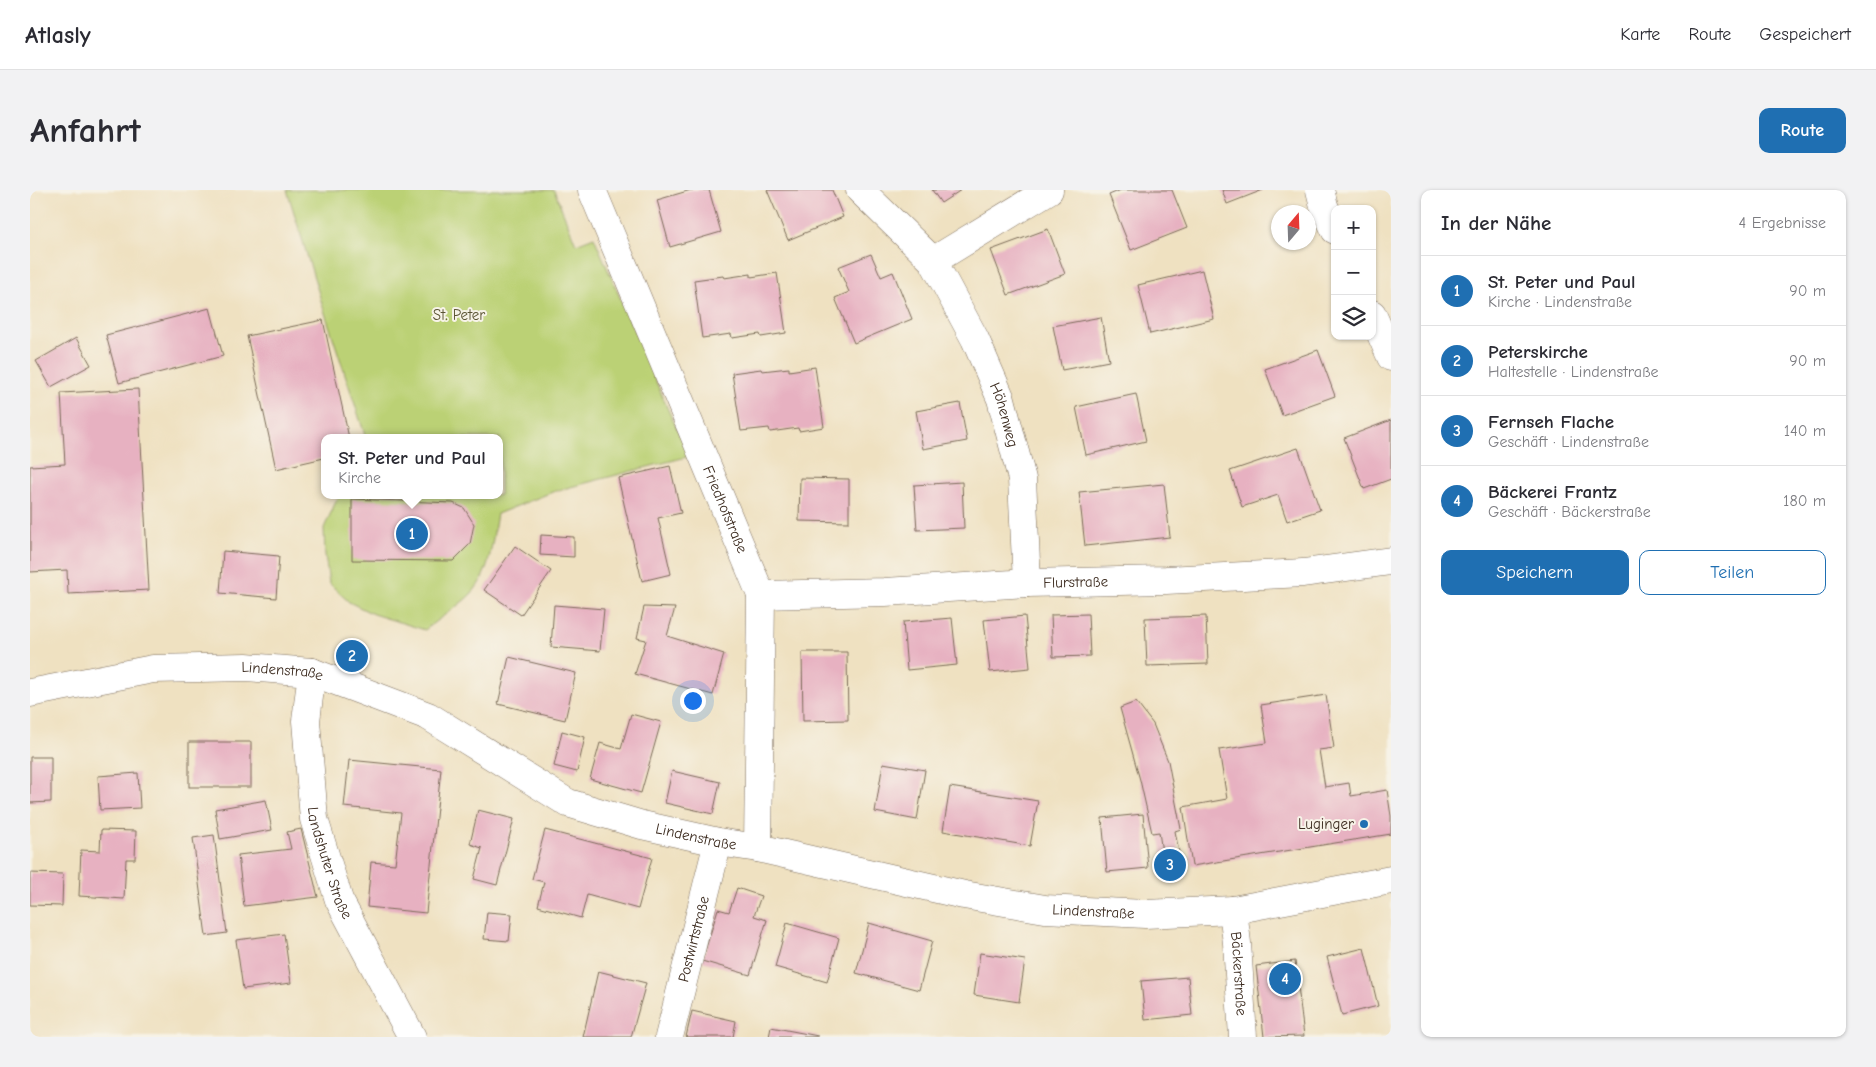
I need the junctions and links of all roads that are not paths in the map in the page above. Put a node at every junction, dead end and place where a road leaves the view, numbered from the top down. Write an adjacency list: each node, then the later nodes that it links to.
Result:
1 (592, 190): 11 (street, Friedhofstraße)
2 (860, 190): 6 (street, Höhenweg)
3 (1049, 190): 6 (street)
4 (1320, 190): 5 (street)
5 (1331, 221)
6 (933, 261): 10 (street, Höhenweg)
7 (1376, 323): 8 (street)
8 (1391, 357)
9 (1391, 561): 10 (street, Flurstraße)
10 (1027, 583): 11 (street, Flurstraße)
11 (760, 596): 15 (street, Friedhofstraße)
12 (312, 672): 13 (street, Lindenstraße); 14 (street, Lindenstraße); 18 (street, Landshuter Straße)
13 (30, 693)
14 (718, 842): 15 (street, Lindenstraße); 19 (street, Postwirtstraße)
15 (758, 848): 17 (street, Lindenstraße)
16 (1391, 880): 17 (street, Lindenstraße)
17 (1233, 910): 20 (street, Bäckerstraße)
18 (412, 1037)
19 (669, 1037)
20 (1243, 1037)

